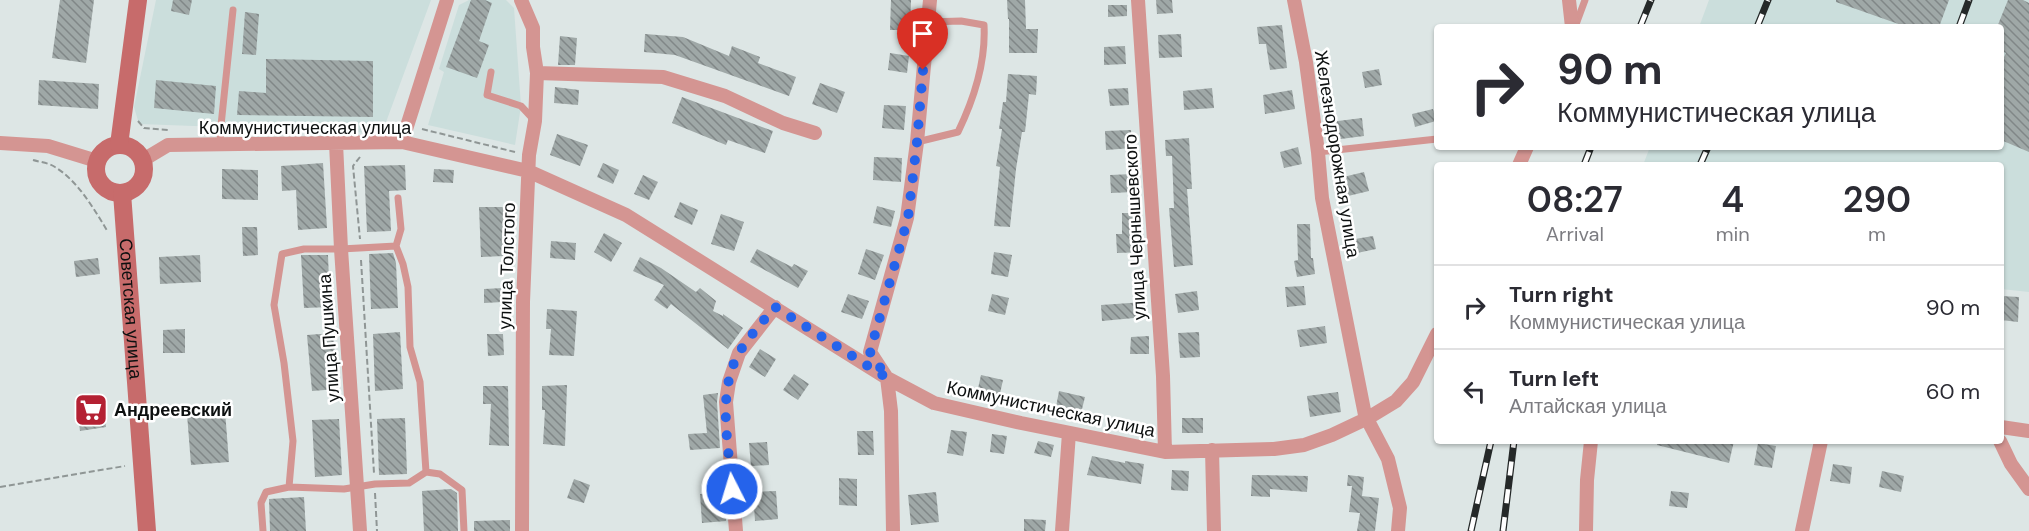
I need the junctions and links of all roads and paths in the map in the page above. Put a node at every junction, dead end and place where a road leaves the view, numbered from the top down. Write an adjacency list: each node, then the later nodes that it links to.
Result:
1 (138, 0): 25 (main road)
2 (447, 0): 20 (street)
3 (930, 0): 10 (street)
4 (1138, 0): 49 (street, улица Чернышевского)
5 (1294, 0): 27 (street, Железнодорожная улица)
6 (1569, 0): 11 (street)
7 (1585, 0): 12 (lane)
8 (520, 2): 14 (street, улица Толстого)
9 (232, 10): 26 (lane)
10 (928, 22): 21 (street); 21 (lane)
11 (1573, 24)
12 (1575, 24)
13 (491, 72): 16 (lane)
14 (537, 73): 16 (street, улица Толстого); 18 (street)
15 (136, 114): 17 (path)
16 (535, 121): 31 (street, улица Толстого)
17 (177, 131)
18 (815, 133)
19 (1434, 139): 27 (lane)
20 (402, 142): 24 (street, Коммунистическая улица); 31 (street, Коммунистическая улица)
21 (917, 142): 40 (street)
22 (0, 143): 30 (street)
23 (336, 143): 24 (street, Коммунистическая улица); 26 (street, Коммунистическая улица); 37 (street, улица Пушкина)
24 (371, 143): 36 (path)
25 (119, 145): 29 (main road); 30 (main road)
26 (222, 145): 29 (street, Коммунистическая улица)
27 (1318, 152): 41 (street, Железнодорожная улица)
28 (27, 158): 34 (path)
29 (143, 160): 32 (main road)
30 (97, 161): 32 (main road)
31 (528, 171): 38 (street, Коммунистическая улица); 62 (street, улица Толстого)
32 (122, 193): 50 (main road, Советская улица)
33 (398, 198): 35 (lane)
34 (108, 232)
35 (396, 246): 36 (lane); 51 (lane)
36 (361, 248): 37 (lane); 52 (path)
37 (341, 249): 54 (street, улица Пушкина); 55 (lane)
38 (775, 307): 40 (street, Коммунистическая улица); 63 (street)
39 (1434, 340): 41 (street)
40 (887, 378): 44 (street, Коммунистическая улица); 64 (street)
41 (1368, 418): 48 (street, Коммунистическая улица); 67 (street, Железнодорожная улица)
42 (2004, 427): 43 (street)
43 (2029, 431)
44 (1069, 433): 49 (street, Коммунистическая улица); 65 (street)
45 (1591, 444): 68 (street)
46 (1820, 444): 69 (street)
47 (2001, 444): 56 (street)
48 (1212, 450): 49 (street, Коммунистическая улица); 66 (street)
49 (1165, 452)
50 (141, 459): 53 (path); 57 (main road, Советская улица)
51 (426, 472): 52 (lane); 61 (lane)
52 (375, 484): 54 (lane); 60 (path)
53 (0, 486)
54 (357, 487): 55 (lane); 59 (street, улица Пушкина)
55 (289, 488): 58 (lane)
56 (2029, 489)
57 (147, 531)
58 (263, 531)
59 (360, 531)
60 (377, 531)
61 (464, 531)
62 (522, 531)
63 (736, 531)
64 (893, 531)
65 (1062, 531)
66 (1214, 531)
67 (1398, 531)
68 (1586, 531)
69 (1802, 531)

